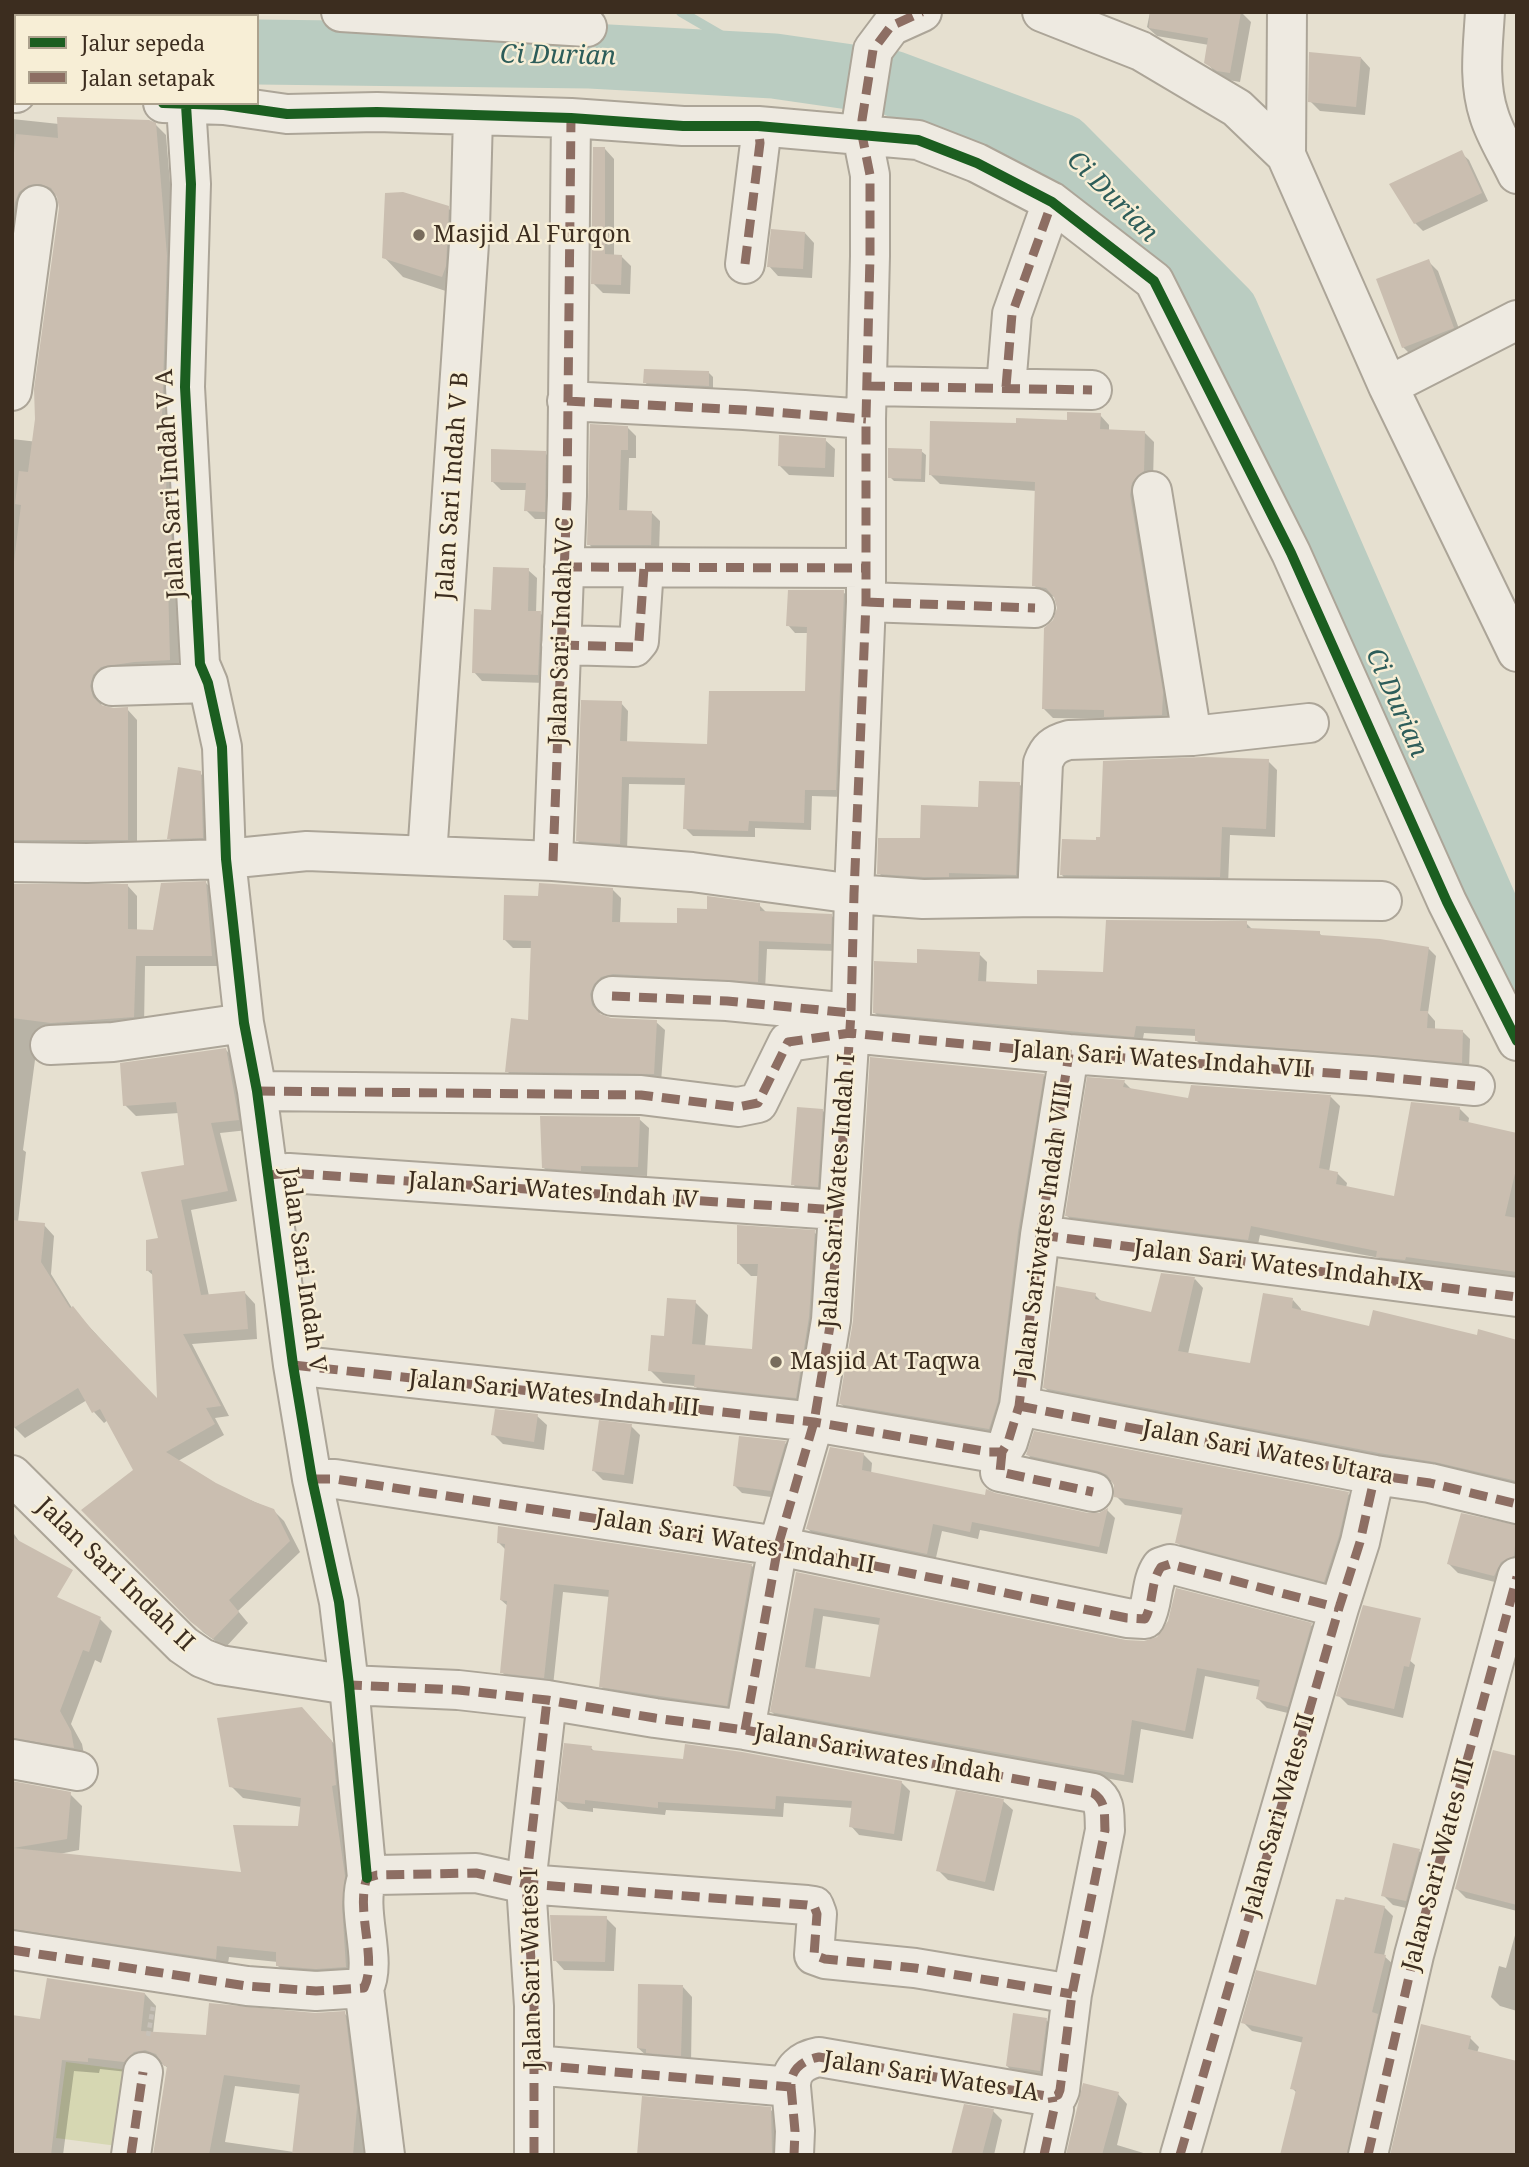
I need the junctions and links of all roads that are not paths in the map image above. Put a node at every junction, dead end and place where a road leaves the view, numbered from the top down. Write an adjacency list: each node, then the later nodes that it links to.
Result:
1 (341, 12): 5 (street)
2 (1042, 12): 13 (street)
3 (1287, 12): 13 (street)
4 (1485, 12): 14 (street)
5 (587, 27)
6 (895, 29): 12 (street)
7 (174, 105): 32 (street, Jalan Sari Indah V A)
8 (230, 105): 9 (street)
9 (473, 116): 10 (street); 36 (street, Jalan Sari Indah V B)
10 (571, 118): 11 (street); 23 (street, Jalan Sari Indah V C)
11 (758, 126): 12 (street); 17 (street)
12 (862, 128): 15 (street); 24 (street, Jalan Sari Wates Indah I)
13 (1286, 155): 19 (street)
14 (1517, 174)
15 (1052, 202): 20 (street); 46 (street)
16 (37, 205): 22 (street)
17 (745, 264)
18 (1517, 320): 19 (street)
19 (1388, 386): 30 (street)
20 (1006, 387): 21 (street); 24 (street)
21 (1092, 390)
22 (12, 391)
23 (568, 401): 24 (street); 26 (street, Jalan Sari Indah V C)
24 (866, 402): 28 (street, Jalan Sari Wates Indah I)
25 (1152, 491): 35 (street)
26 (565, 567): 27 (street); 31 (street, Jalan Sari Indah V C)
27 (644, 568): 28 (street); 31 (street)
28 (866, 585): 29 (street); 40 (street, Jalan Sari Wates Indah I)
29 (1035, 608)
30 (1512, 631)
31 (561, 645): 38 (street, Jalan Sari Indah V C)
32 (208, 683): 33 (street); 37 (street, Jalan Sari Indah V A)
33 (112, 686)
34 (1309, 723): 35 (street)
35 (1192, 736): 41 (street)
36 (428, 856): 37 (street); 38 (street)
37 (226, 859): 39 (street); 44 (street, Jalan Sari Indah V)
38 (553, 861): 40 (street)
39 (12, 863)
40 (853, 894): 41 (street); 45 (street, Jalan Sari Wates Indah I)
41 (1037, 897): 42 (street)
42 (1382, 901)
43 (612, 996): 45 (street)
44 (244, 1023): 47 (street); 50 (street, Jalan Sari Indah V)
45 (851, 1023): 48 (street, Jalan Sari Wates Indah VII); 50 (street); 52 (street, Jalan Sari Wates Indah I)
46 (1517, 1041)
47 (50, 1045)
48 (1069, 1054): 49 (street, Jalan Sari Wates Indah VII); 53 (street, Jalan Sariwates Indah VIII)
49 (1475, 1086)
50 (257, 1091): 51 (street, Jalan Sari Indah V)
51 (269, 1175): 52 (street, Jalan Sari Wates Indah IV); 55 (street, Jalan Sari Indah V)
52 (837, 1210): 57 (street, Jalan Sari Wates Indah I)
53 (1040, 1235): 54 (street, Jalan Sari Wates Indah IX); 56 (street, Jalan Sariwates Indah VIII)
54 (1517, 1297)
55 (293, 1365): 57 (street, Jalan Sari Wates Indah III); 61 (street, Jalan Sari Indah V)
56 (1019, 1406): 58 (street, Jalan Sariwates Indah VIII); 60 (street, Jalan Sari Wates Utara)
57 (814, 1422): 58 (street, Jalan Sari Wates Indah III); 64 (street, Jalan Sari Wates Indah I)
58 (1002, 1452): 62 (street)
59 (12, 1475): 67 (street, Jalan Sari Indah II)
60 (1375, 1475): 63 (street, Jalan Sari Wates Utara); 66 (street, Jalan Sari Wates II)
61 (312, 1479): 64 (street, Jalan Sari Wates Indah II); 67 (street, Jalan Sari Indah V)
62 (1093, 1492)
63 (1517, 1504)
64 (778, 1546): 66 (street, Jalan Sari Wates Indah II); 69 (street, Jalan Sari Wates Indah I)
65 (1517, 1577): 87 (street, Jalan Sari Wates III)
66 (1339, 1608): 86 (street, Jalan Sari Wates II)
67 (349, 1685): 68 (street, Jalan Sariwates Indah); 72 (street, Jalan Sari Indah V)
68 (547, 1700): 69 (street, Jalan Sariwates Indah); 73 (street, Jalan Sari Wates I)
69 (745, 1730): 76 (street, Jalan Sariwates Indah)
70 (12, 1759): 71 (street)
71 (78, 1771)
72 (367, 1878): 73 (street); 75 (street, Jalan Sari Indah V)
73 (526, 1884): 76 (street); 77 (street, Jalan Sari Wates I)
74 (12, 1950): 75 (street)
75 (364, 1988): 82 (street, Jalan Sari Indah V)
76 (1072, 1994): 80 (street, Jalan Sariwates Indah)
77 (534, 2065): 79 (street, Jalan Sari Wates IA); 83 (street, Jalan Sari Wates I)
78 (143, 2072): 81 (street)
79 (791, 2087): 80 (street, Jalan Sari Wates IA); 84 (street)
80 (1052, 2096): 85 (street, Jalan Sariwates Indah)
81 (131, 2155)
82 (386, 2155)
83 (534, 2155)
84 (794, 2155)
85 (1044, 2155)
86 (1180, 2155)
87 (1368, 2155)

